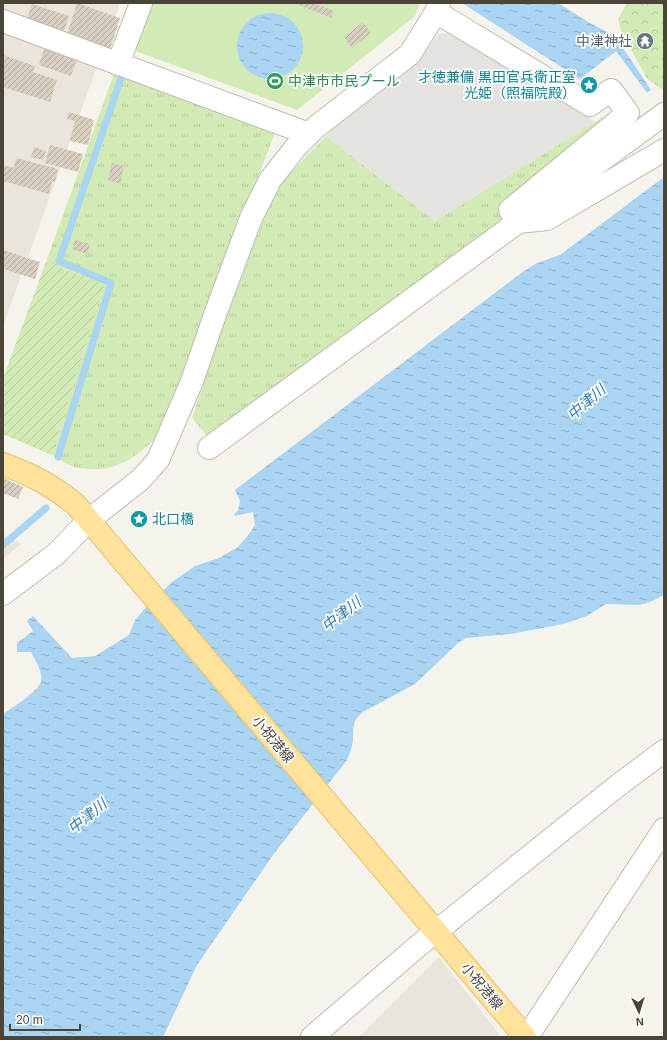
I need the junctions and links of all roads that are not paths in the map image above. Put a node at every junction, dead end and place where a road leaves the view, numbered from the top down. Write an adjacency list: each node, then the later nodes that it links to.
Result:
1 (141, 3): 4 (street)
2 (438, 7): 6 (street); 8 (street)
3 (3, 21): 4 (street)
4 (118, 64): 6 (street)
5 (664, 114): 8 (street)
6 (309, 134): 11 (street)
7 (664, 150): 8 (street)
8 (518, 222): 9 (street)
9 (209, 448)
10 (3, 464): 11 (main road, 小祝港線)
11 (93, 525): 12 (street); 15 (main road, 小祝港線)
12 (3, 594)
13 (664, 751): 15 (street)
14 (664, 829): 17 (street)
15 (432, 926): 16 (street); 17 (main road, 小祝港線)
16 (312, 1037)
17 (526, 1037)

